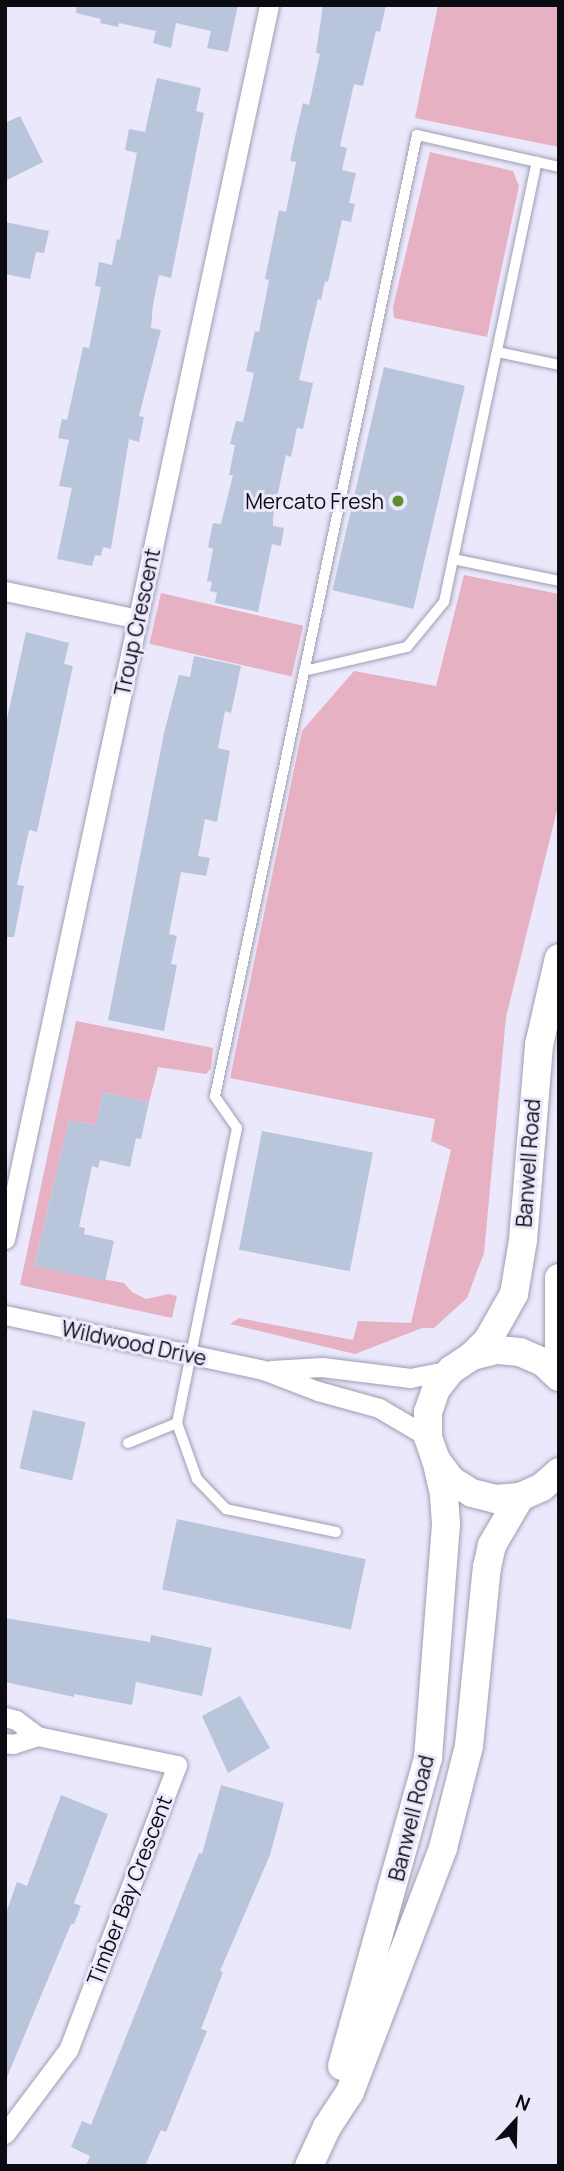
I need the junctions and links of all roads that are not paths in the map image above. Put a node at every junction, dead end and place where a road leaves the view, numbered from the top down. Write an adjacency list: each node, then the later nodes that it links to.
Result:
1 (269, 5): 9 (street, Troup Crescent)
2 (537, 162): 3 (lane); 4 (lane); 10 (lane)
3 (559, 167)
4 (497, 352): 5 (lane); 6 (lane)
5 (559, 365)
6 (453, 559): 7 (lane); 10 (lane)
7 (559, 581)
8 (5, 591): 9 (street)
9 (138, 619): 12 (street, Troup Crescent)
10 (304, 671): 16 (lane)
11 (559, 958): 17 (main road, Banwell Road)
12 (5, 1239)
13 (559, 1278): 15 (main road)
14 (5, 1315): 16 (street, Wildwood Drive)
15 (559, 1346)
16 (191, 1355): 18 (street, Wildwood Drive); 20 (lane)
17 (461, 1363): 18 (street, Wildwood Drive); 19 (main road); 22 (main road, Banwell Road)
18 (263, 1370): 22 (street, Wildwood Drive)
19 (559, 1377)
20 (177, 1423): 21 (lane); 24 (lane)
21 (128, 1443)
22 (432, 1449): 23 (main road); 28 (main road, Banwell Road)
23 (545, 1487): 28 (main road, Banwell Road)
24 (336, 1532)
25 (5, 1717): 26 (street, Timber Bay Crescent)
26 (37, 1736): 27 (street, Timber Bay Crescent); 29 (street, Timber Bay Crescent)
27 (5, 1743)
28 (327, 2127): 30 (main road, Banwell Road)
29 (5, 2134)
30 (309, 2166)

